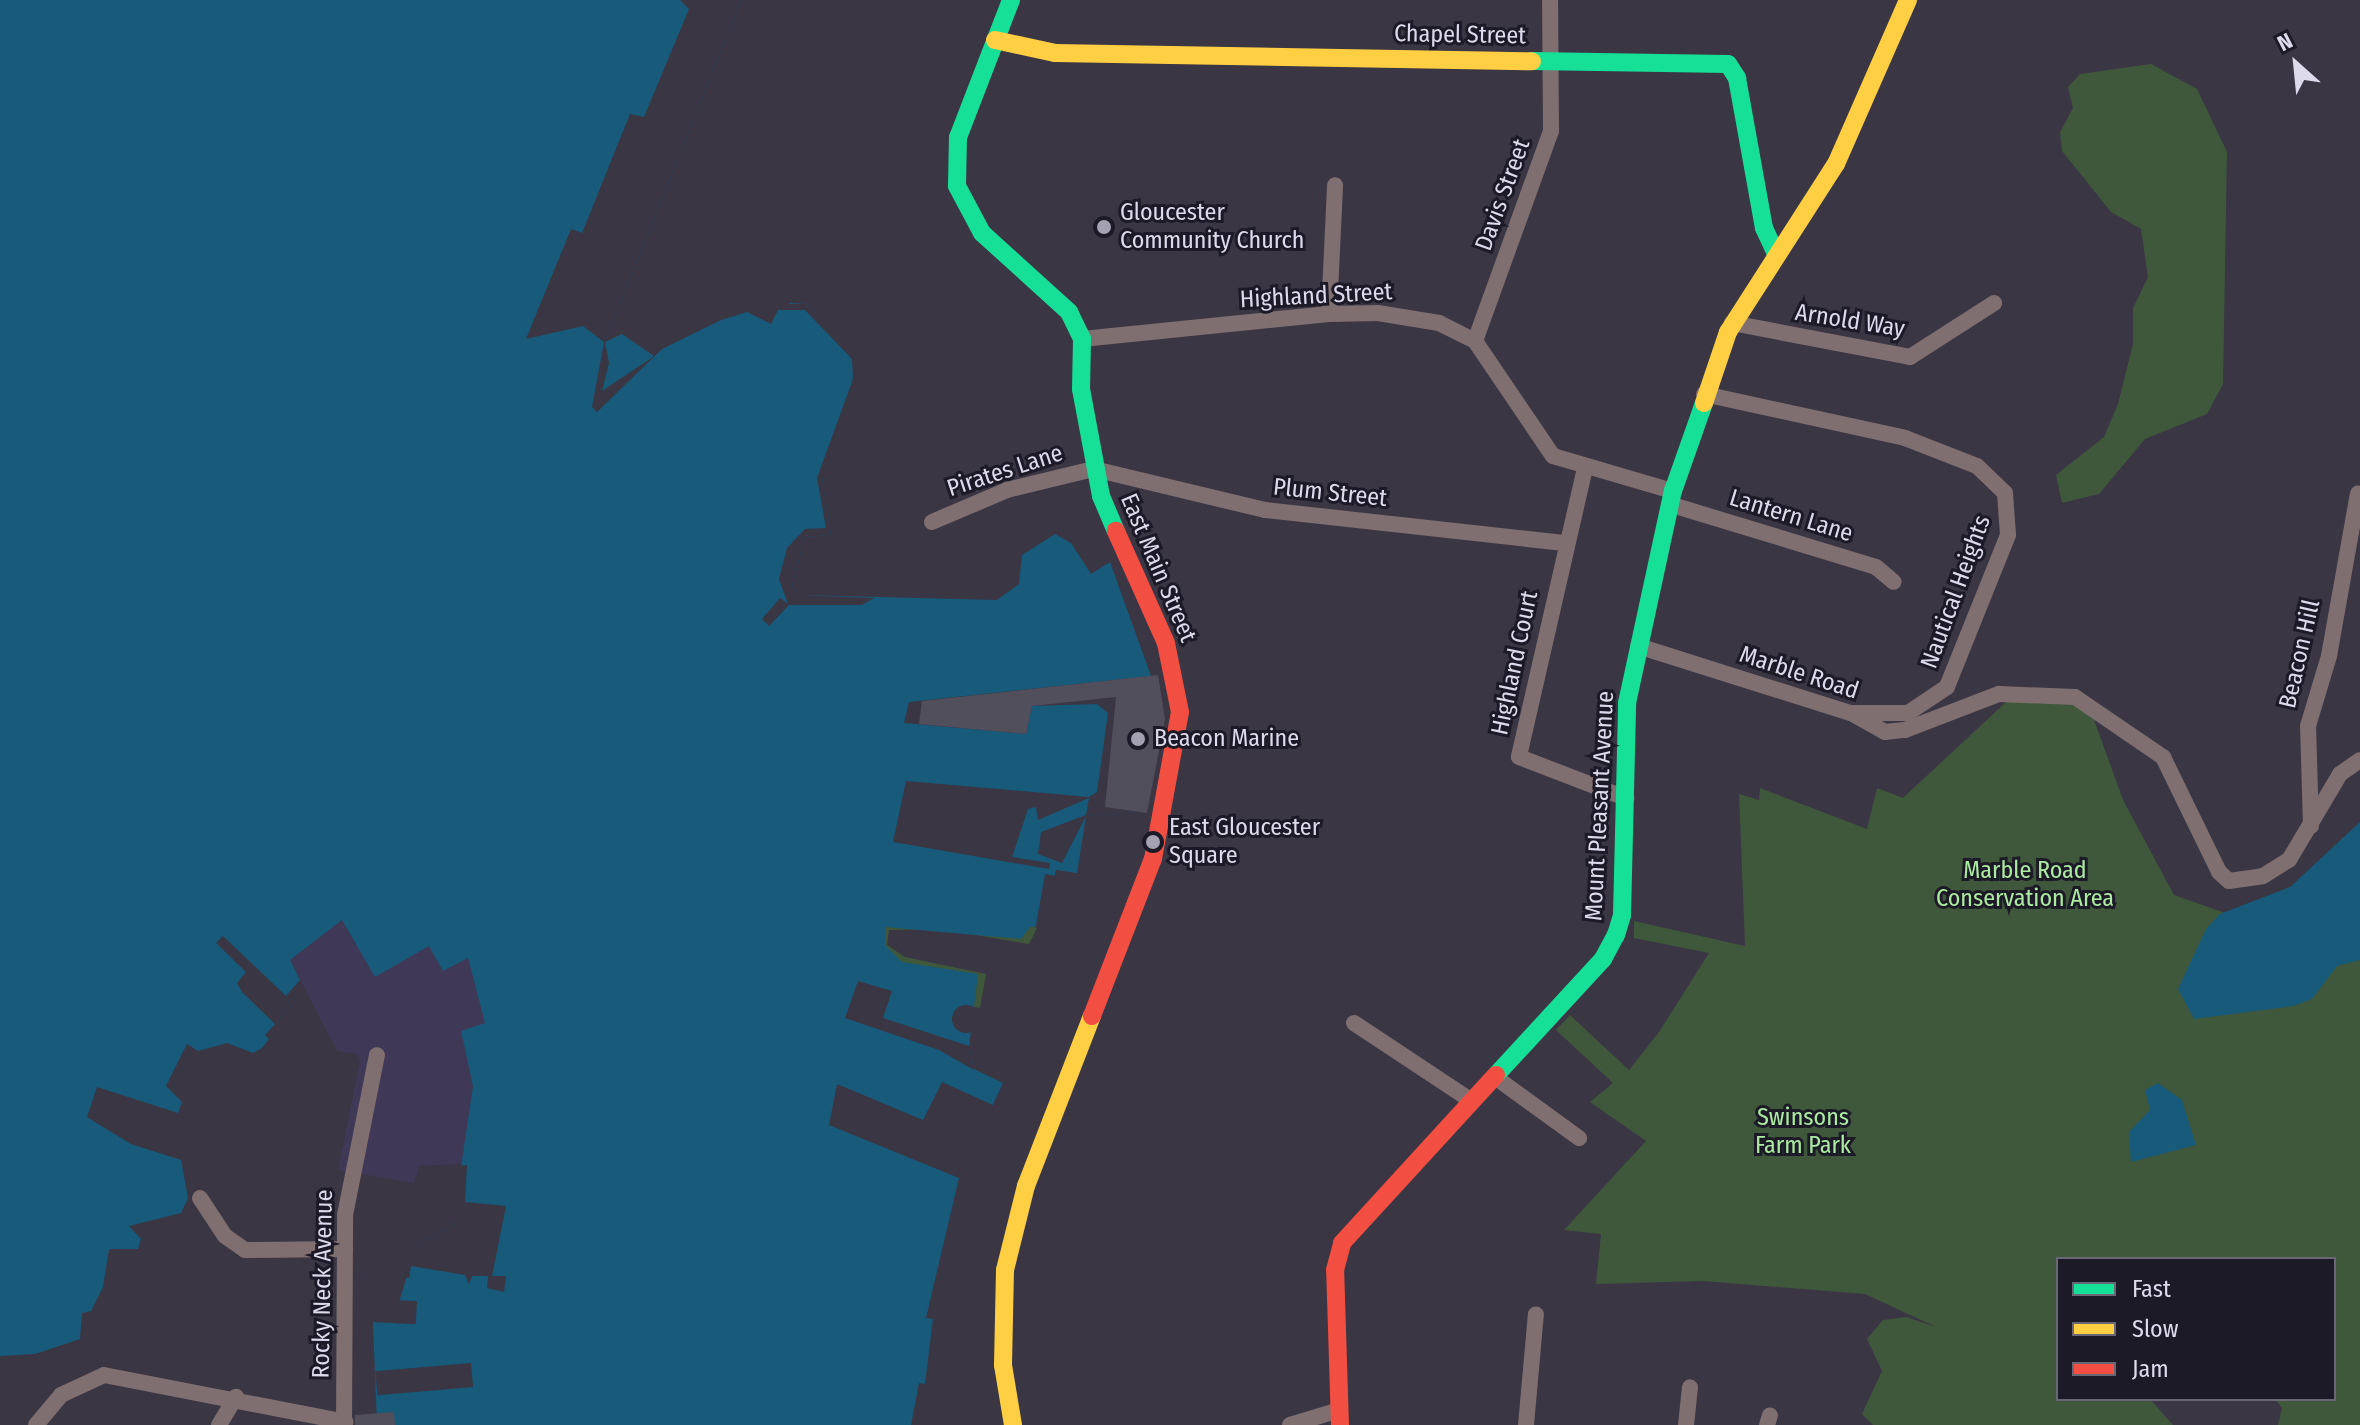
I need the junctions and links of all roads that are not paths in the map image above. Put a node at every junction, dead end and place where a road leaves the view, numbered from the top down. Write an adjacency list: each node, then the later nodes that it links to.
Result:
1 (1011, 0): 4 (street)
2 (1550, 0): 5 (street, Davis Street)
3 (1908, 0): 7 (street, Mount Pleasant Avenue)
4 (995, 40): 5 (street, Chapel Street); 11 (street)
5 (1547, 60): 7 (street, Chapel Street); 12 (street, Davis Street)
6 (1335, 185): 9 (street)
7 (1776, 254): 10 (street, Mount Pleasant Avenue)
8 (1994, 303): 10 (street, Arnold Way)
9 (1329, 314): 11 (street, Highland Street); 12 (street, Highland Street)
10 (1732, 323): 13 (street, Mount Pleasant Avenue)
11 (1082, 339): 15 (street, East Main Street)
12 (1475, 341): 14 (street)
13 (1704, 394): 17 (street, Mount Pleasant Avenue); 22 (street, Nautical Heights)
14 (1585, 468): 17 (street); 19 (street, Highland Court)
15 (1094, 469): 18 (street, Pirates Lane); 19 (street, Plum Street); 40 (street, East Main Street)
16 (2358, 494): 25 (street, Beacon Hill)
17 (1671, 498): 20 (street, Lantern Lane); 21 (street, Mount Pleasant Avenue)
18 (932, 522)
19 (1564, 543): 24 (street, Highland Court)
20 (1894, 582)
21 (1638, 646): 22 (street, Marble Road); 24 (street, Mount Pleasant Avenue)
22 (1851, 713): 25 (street, Marble Road)
23 (2360, 760): 25 (street, Marble Road)
24 (1626, 798): 28 (street, Mount Pleasant Avenue)
25 (2311, 826)
26 (1354, 1023): 29 (street)
27 (377, 1055): 32 (street, Rocky Neck Avenue)
28 (1495, 1077): 29 (street, Mount Pleasant Avenue); 30 (street)
29 (1472, 1101): 36 (street, Mount Pleasant Avenue)
30 (1579, 1138)
31 (200, 1198): 32 (street)
32 (345, 1249): 37 (street, Rocky Neck Avenue)
33 (1536, 1314): 42 (street)
34 (1690, 1387): 43 (street)
35 (236, 1397): 37 (street, Rocky Neck Avenue); 38 (street, Rocky Neck Avenue); 39 (street)
36 (1340, 1418): 41 (street)
37 (344, 1423)
38 (36, 1425)
39 (219, 1425)
40 (1013, 1425)
41 (1290, 1425)
42 (1526, 1425)
43 (1686, 1425)

